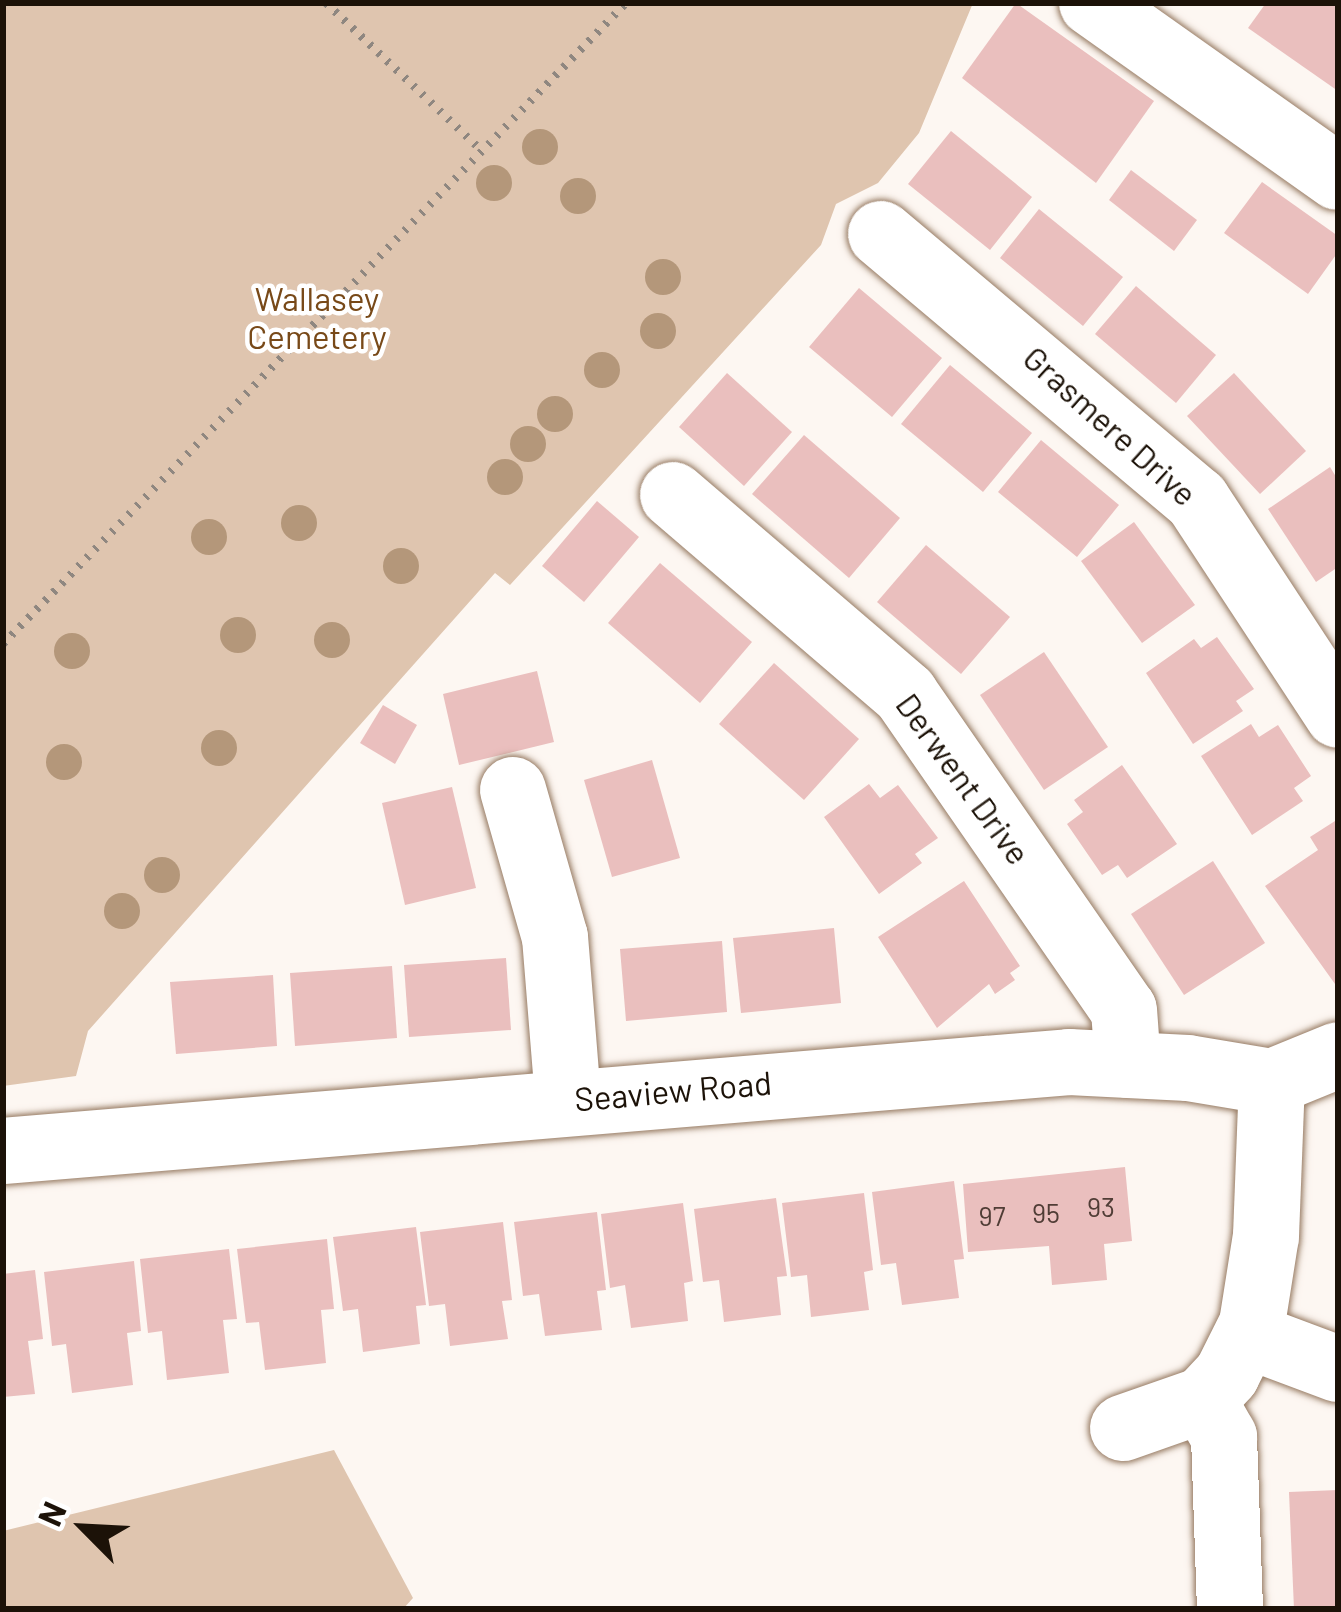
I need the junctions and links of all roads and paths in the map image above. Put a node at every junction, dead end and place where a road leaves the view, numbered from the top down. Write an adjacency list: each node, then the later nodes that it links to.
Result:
1 (326, 3): 4 (path)
2 (626, 3): 4 (path)
3 (1092, 3): 5 (street)
4 (483, 152): 8 (path)
5 (1338, 176)
6 (881, 234): 9 (street, Grasmere Drive)
7 (674, 494): 12 (street, Derwent Drive)
8 (3, 644)
9 (1338, 715)
10 (513, 790): 14 (street)
11 (1338, 1054): 13 (street, Seaview Road)
12 (1127, 1065): 13 (street, Seaview Road); 14 (street, Seaview Road)
13 (1272, 1082): 16 (street)
14 (568, 1100): 15 (street, Seaview Road)
15 (3, 1151)
16 (1246, 1335): 17 (street); 18 (street)
17 (1338, 1369)
18 (1202, 1400): 19 (street); 20 (street)
19 (1123, 1429)
20 (1230, 1609)

